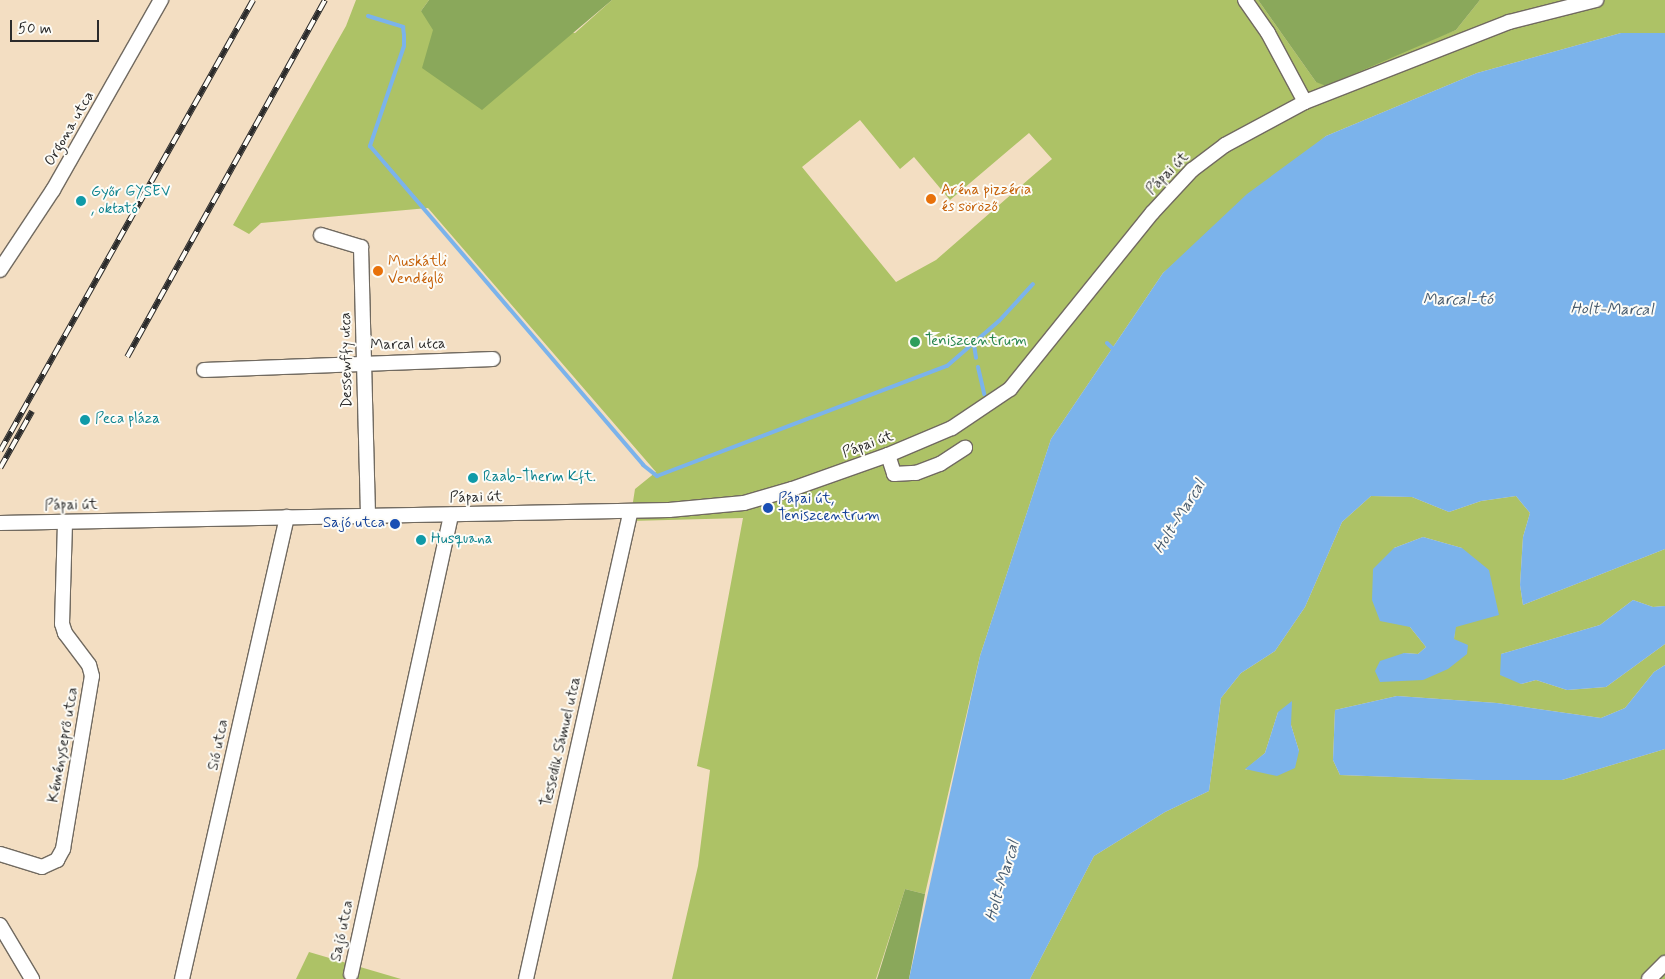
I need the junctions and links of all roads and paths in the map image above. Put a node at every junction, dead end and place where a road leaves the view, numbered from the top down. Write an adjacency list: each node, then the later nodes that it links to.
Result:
1 (160, 0): 6 (street, Orgona utca)
2 (1245, 0): 4 (street)
3 (1596, 0): 4 (street, Pápai út)
4 (1305, 102): 11 (street, Pápai út)
5 (322, 235): 8 (street, Dessewffy utca)
6 (0, 270)
7 (492, 359): 8 (street, Marcal utca)
8 (363, 362): 9 (street, Marcal utca); 13 (street, Dessewffy utca)
9 (204, 370)
10 (965, 448): 11 (street)
11 (888, 455): 12 (street, Pápai út)
12 (630, 512): 14 (street, Pápai út); 24 (street, Tessedik Sámuel utca)
13 (368, 515): 14 (street, Pápai út); 15 (street, Pápai út)
14 (451, 515): 21 (street, Sajó utca)
15 (287, 517): 16 (street, Pápai út); 23 (street, Sió utca)
16 (66, 522): 17 (street, Pápai út); 18 (street, Kéményseprő utca)
17 (0, 523)
18 (0, 854)
19 (0, 925): 22 (street)
20 (1665, 963): 25 (street)
21 (350, 974)
22 (32, 979)
23 (182, 979)
24 (526, 979)
25 (1649, 979)

